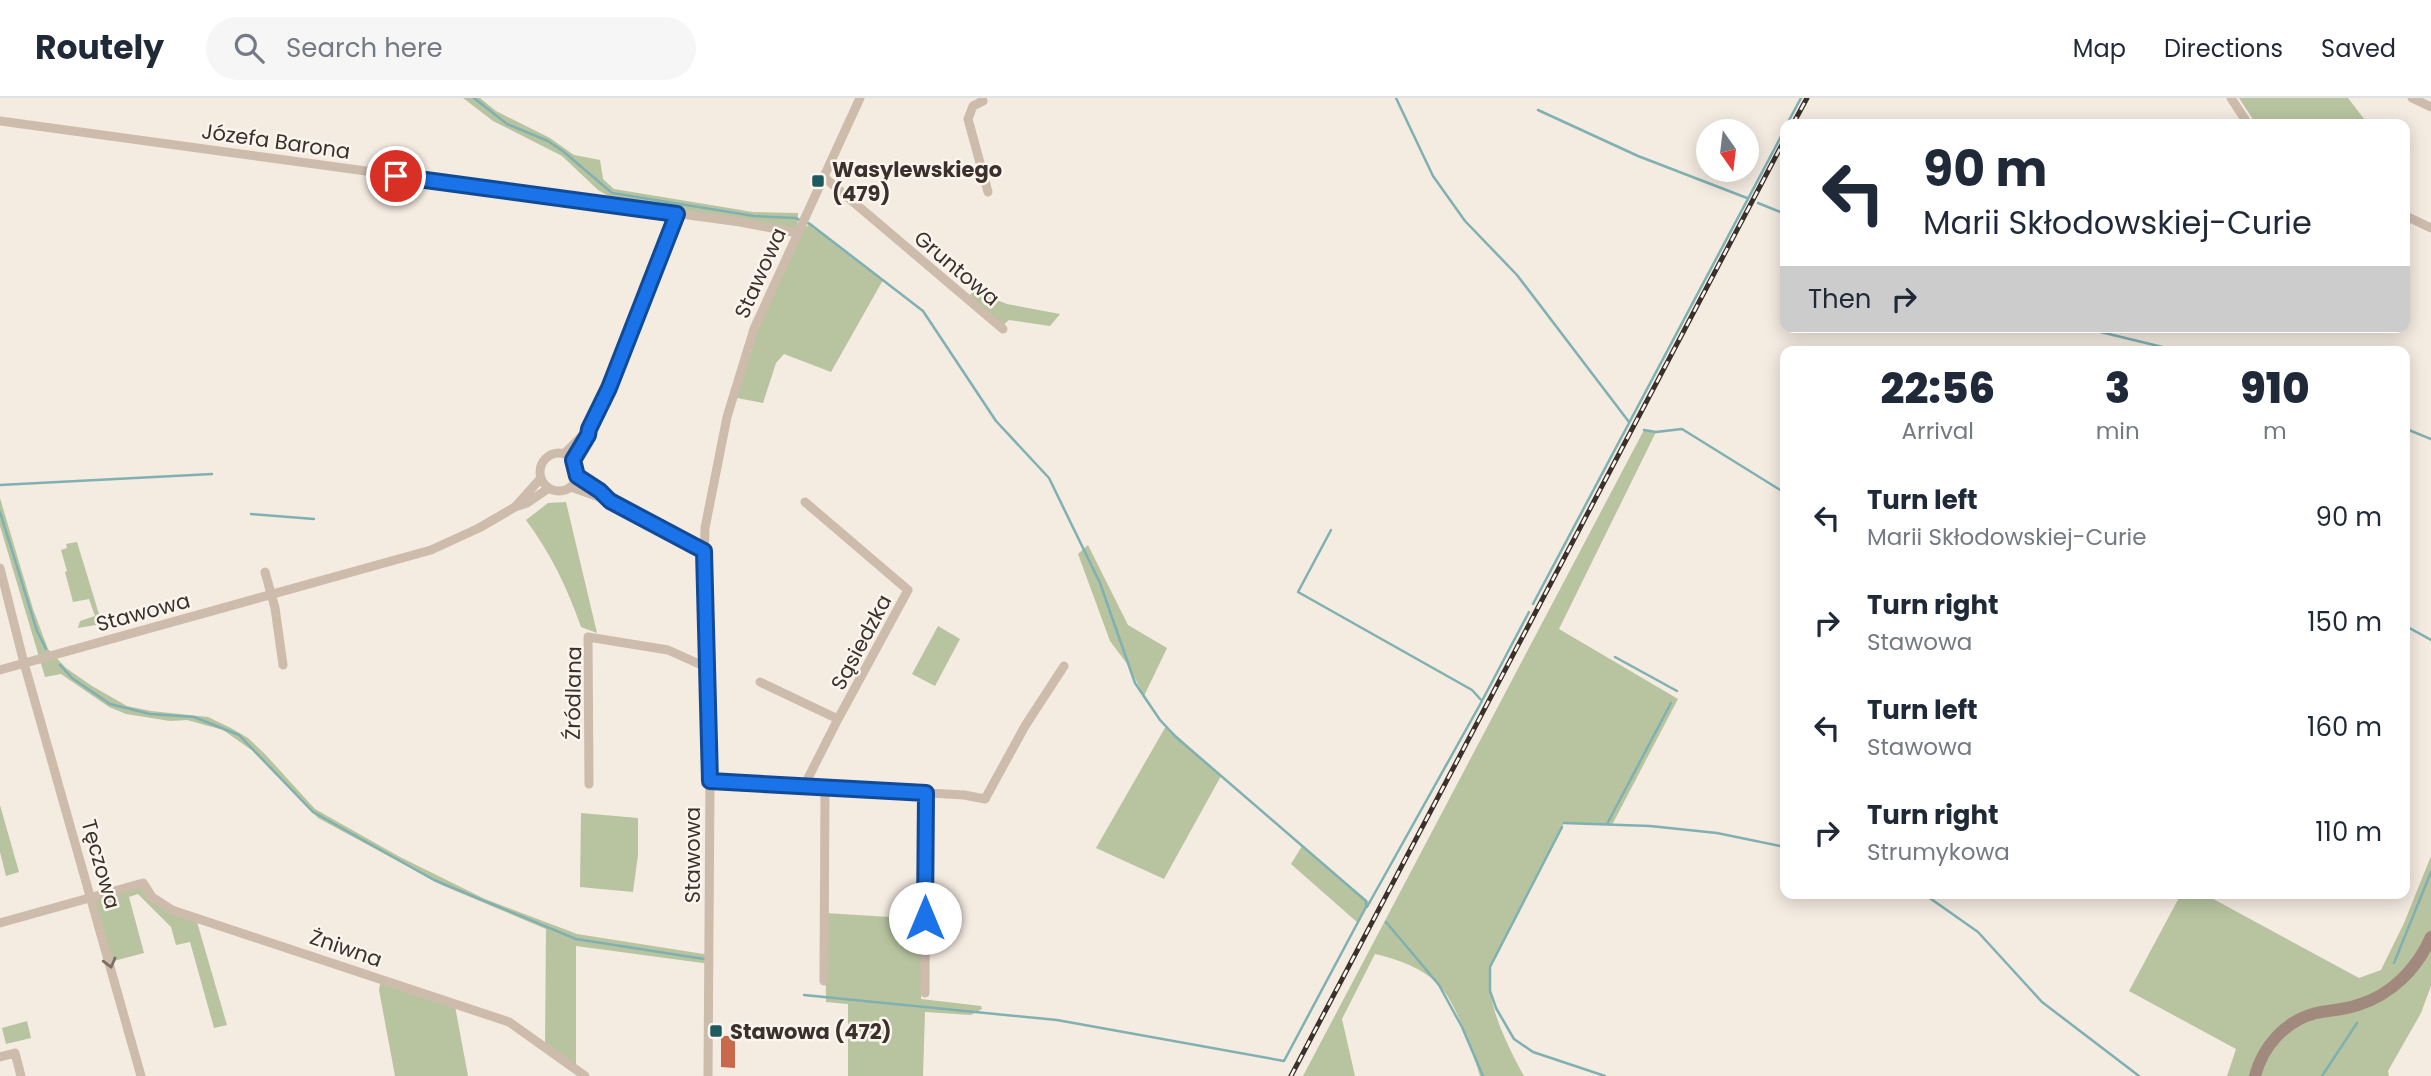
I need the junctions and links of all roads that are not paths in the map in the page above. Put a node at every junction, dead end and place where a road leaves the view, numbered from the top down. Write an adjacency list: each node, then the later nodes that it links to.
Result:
1 (860, 98): 8 (street, Stawowa)
2 (982, 98): 9 (street)
3 (2231, 98): 6 (street)
4 (2412, 98): 5 (street)
5 (2431, 107)
6 (2245, 119)
7 (0, 121): 10 (street, Józefa Barona)
8 (825, 178): 13 (street, Stawowa); 14 (street, Gruntowa)
9 (988, 192)
10 (677, 214): 13 (street, Józefa Barona); 15 (street)
11 (2410, 218): 12 (street)
12 (2431, 228)
13 (797, 233): 23 (street, Stawowa)
14 (1003, 329)
15 (568, 457): 16 (street); 17 (street)
16 (577, 476): 18 (street); 20 (street)
17 (541, 478): 19 (street); 22 (street, Stawowa)
18 (571, 487): 19 (street); 20 (street)
19 (548, 488): 22 (street, Stawowa)
20 (610, 501): 23 (street)
21 (804, 502): 33 (street, Sąsiedzka)
22 (514, 507): 26 (street, Stawowa)
23 (704, 551): 30 (street, Stawowa)
24 (0, 568): 27 (street, Tęczowa)
25 (265, 572): 26 (street)
26 (271, 595): 27 (street, Stawowa); 28 (street)
27 (24, 663): 31 (street, Stawowa); 39 (street, Tęczowa)
28 (283, 665)
29 (1064, 666): 38 (street)
30 (706, 667): 34 (street, Stawowa); 35 (street, Źródlana)
31 (0, 670)
32 (760, 682): 33 (street, Sąsiedzka)
33 (838, 719): 36 (street, Sąsiedzka)
34 (710, 781): 36 (street); 48 (street, Stawowa)
35 (589, 784)
36 (803, 788): 37 (street)
37 (825, 789): 38 (street); 42 (street)
38 (926, 793): 43 (street)
39 (92, 897): 40 (street); 46 (street, Tęczowa, one-way to 46); 47 (street, Żniwna)
40 (0, 923)
41 (2431, 937): 49 (main road)
42 (824, 981)
43 (925, 993)
44 (0, 1057): 45 (street)
45 (22, 1076)
46 (141, 1076)
47 (585, 1076)
48 (708, 1076)
49 (2255, 1076)

